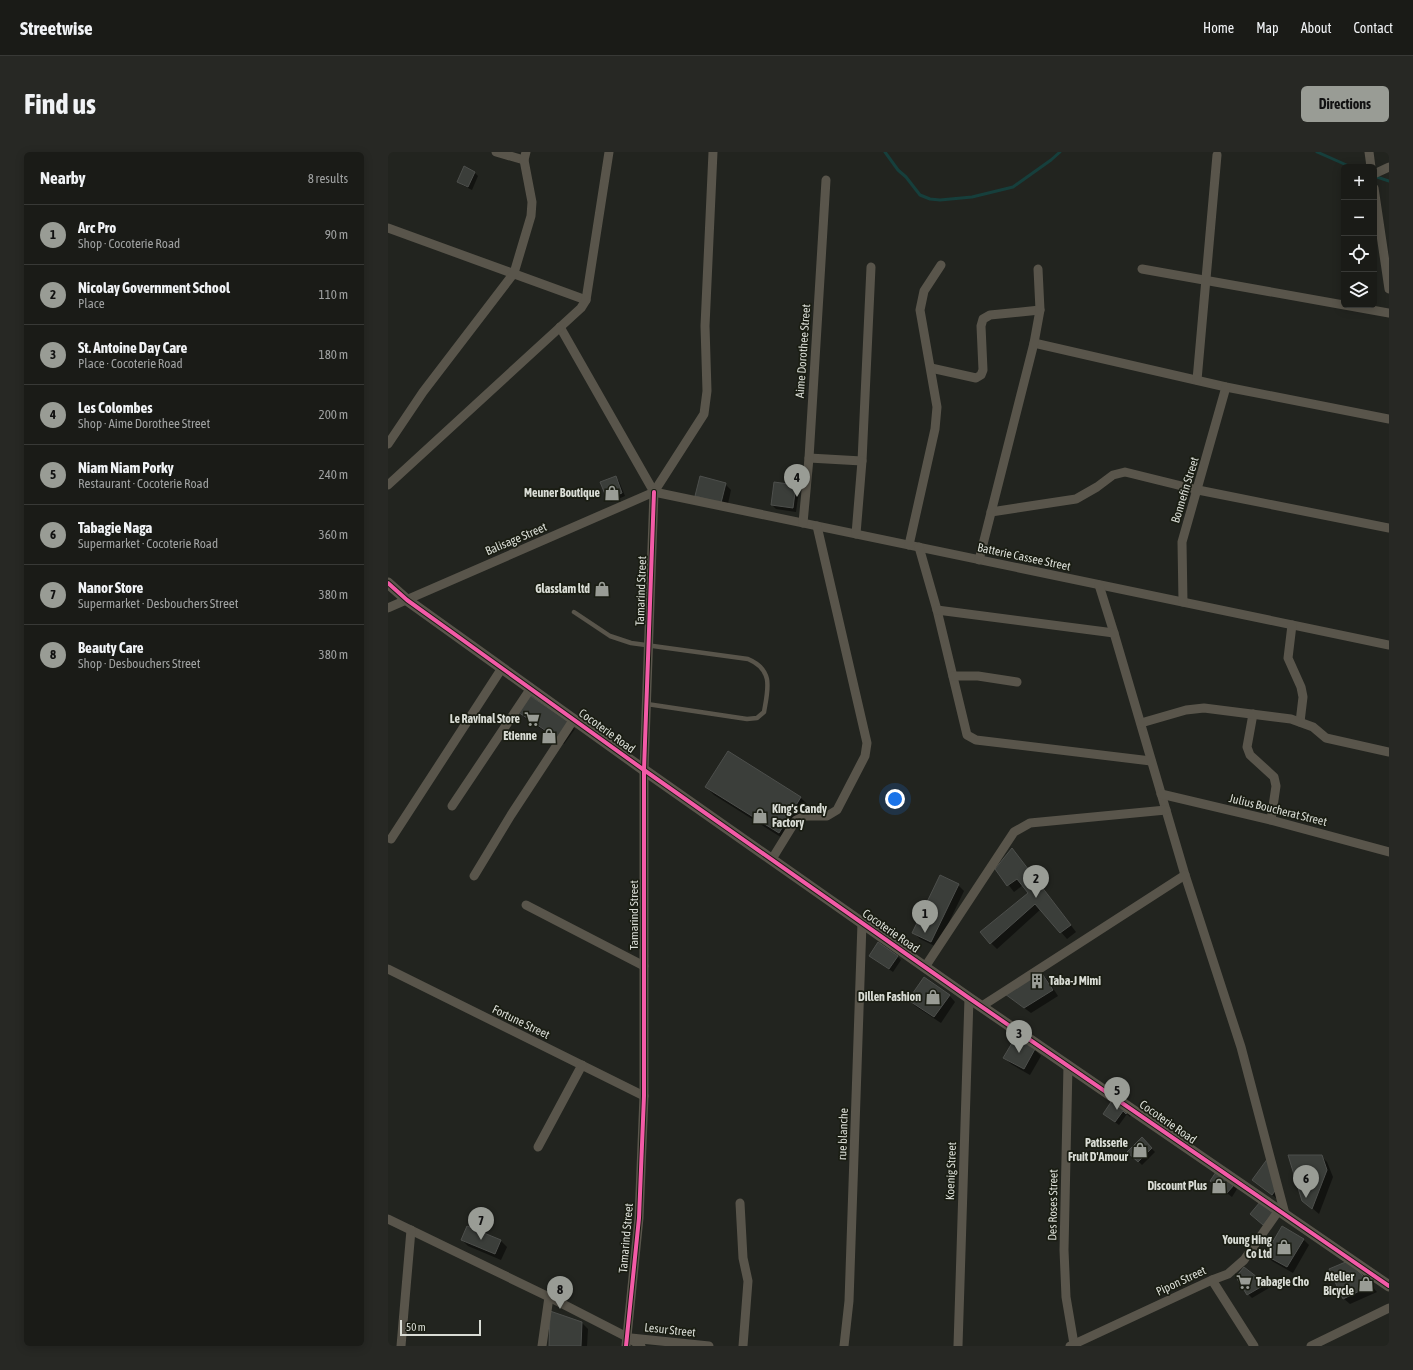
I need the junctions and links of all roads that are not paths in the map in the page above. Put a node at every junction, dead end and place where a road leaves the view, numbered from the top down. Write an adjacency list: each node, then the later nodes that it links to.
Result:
1 (496, 152): 6 (street)
2 (609, 152): 20 (street)
3 (713, 152): 34 (street)
4 (1369, 152): 7 (street)
5 (1217, 155): 18 (street)
6 (526, 156): 17 (street)
7 (1371, 164)
8 (1389, 167): 9 (street)
9 (1377, 173)
10 (826, 180): 30 (street, Aime Dorothee Street)
11 (1376, 200): 19 (street)
12 (388, 228): 17 (street)
13 (941, 265): 25 (street)
14 (871, 267): 31 (street)
15 (1038, 269): 21 (street)
16 (1142, 270): 18 (street)
17 (514, 273): 20 (street); 29 (street)
18 (1205, 281): 22 (street); 26 (street)
19 (1389, 289)
20 (586, 300): 23 (street)
21 (1040, 310): 24 (street); 25 (street)
22 (1389, 313)
23 (560, 327): 32 (street); 34 (street)
24 (1034, 343): 26 (street); 35 (street)
25 (931, 368): 40 (street)
26 (1197, 380): 27 (street)
27 (1226, 387): 28 (street); 33 (street, Bonnefin Street)
28 (1389, 419)
29 (388, 444)
30 (809, 458): 31 (street); 36 (street, Aime Dorothee Street)
31 (862, 461): 39 (street)
32 (388, 485)
33 (1198, 490): 35 (street); 38 (street); 46 (street, Bonnefin Street)
34 (654, 492): 36 (street, Batterie Cassee Street); 45 (street, Balisage Street); 52 (street, Tamarind Street)
35 (991, 512): 42 (street)
36 (803, 523): 37 (street, Batterie Cassee Street)
37 (817, 526): 39 (street, Batterie Cassee Street); 72 (street)
38 (1389, 528)
39 (856, 534): 40 (street, Batterie Cassee Street)
40 (909, 545): 41 (street, Batterie Cassee Street)
41 (919, 547): 42 (street, Batterie Cassee Street); 48 (street)
42 (979, 560): 44 (street, Batterie Cassee Street)
43 (388, 583): 45 (street, Cocoterie Road)
44 (1099, 585): 46 (street, Batterie Cassee Street); 51 (street)
45 (407, 600): 47 (street, Balisage Street); 54 (street, Cocoterie Road)
46 (1183, 602): 50 (street, Batterie Cassee Street)
47 (388, 608)
48 (937, 610): 51 (street); 55 (street)
49 (574, 612): 52 (lane)
50 (1292, 625): 53 (street, Batterie Cassee Street); 61 (street)
51 (1114, 633): 62 (street)
52 (649, 645): 58 (street, Tamarind Street); 58 (lane)
53 (1389, 645)
54 (502, 668): 57 (street, Cocoterie Road); 70 (street)
55 (953, 676): 56 (street); 64 (street)
56 (1017, 682)
57 (530, 688): 60 (street, Cocoterie Road); 67 (street)
58 (647, 704): 65 (street, Tamarind Street)
59 (1253, 714): 61 (street); 62 (street); 69 (street)
60 (574, 719): 65 (street, Cocoterie Road); 74 (street)
61 (1300, 722): 63 (street)
62 (1141, 723): 64 (street)
63 (1389, 752)
64 (1151, 761): 66 (street)
65 (644, 770): 72 (street, Cocoterie Road); 77 (street, Tamarind Street)
66 (1161, 794): 68 (street); 69 (street, Julius Boucherat Street)
67 (452, 806)
68 (1166, 810): 73 (street); 78 (street)
69 (1270, 820): 71 (street, Julius Boucherat Street)
70 (391, 839)
71 (1389, 852)
72 (772, 859): 76 (street, Cocoterie Road)
73 (1185, 875): 81 (street); 87 (street)
74 (474, 876)
75 (526, 905): 77 (street)
76 (862, 923): 78 (street, Cocoterie Road); 101 (street, rue blanche)
77 (644, 966): 84 (street, Tamarind Street)
78 (925, 967): 80 (street, Cocoterie Road)
79 (388, 969): 82 (street, Fortune Street)
80 (969, 998): 81 (street, Cocoterie Road); 102 (street, Koenig Street)
81 (982, 1006): 83 (street, Cocoterie Road)
82 (582, 1065): 84 (street, Fortune Street); 85 (street)
83 (1068, 1065): 87 (street, Cocoterie Road); 95 (street, Des Roses Street)
84 (644, 1096): 94 (street, Tamarind Street)
85 (538, 1147)
86 (740, 1203): 100 (street)
87 (1282, 1212): 90 (street, Pipon Street); 91 (street, Cocoterie Road)
88 (388, 1219): 89 (street)
89 (411, 1230): 92 (street); 96 (street)
90 (1212, 1280): 95 (street, Pipon Street); 103 (street)
91 (1389, 1286)
92 (549, 1297): 94 (street); 97 (street)
93 (1389, 1308): 104 (street)
94 (627, 1340): 98 (street); 99 (street, Lesur Street)
95 (1072, 1345)
96 (402, 1346)
97 (542, 1346)
98 (641, 1346)
99 (709, 1346)
100 (743, 1346)
101 (844, 1346)
102 (958, 1346)
103 (1254, 1346)
104 (1310, 1346)

